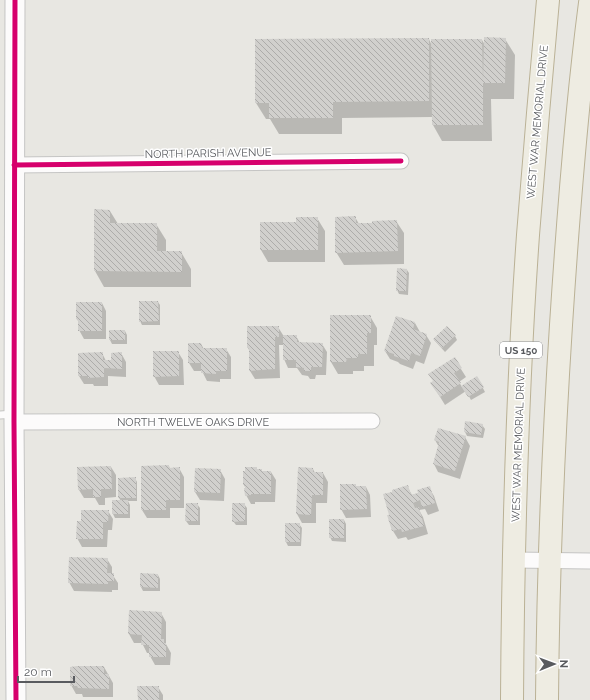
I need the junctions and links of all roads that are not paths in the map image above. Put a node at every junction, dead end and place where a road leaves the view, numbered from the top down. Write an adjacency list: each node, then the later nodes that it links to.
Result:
1 (15, 0): 5 (street)
2 (548, 0): 8 (highway, WEST WAR MEMORIAL DRIVE / US 150)
3 (590, 3): 9 (highway)
4 (401, 161): 5 (street, NORTH PARISH AVENUE)
5 (14, 165): 6 (street)
6 (9, 417): 7 (street, NORTH TWELVE OAKS DRIVE); 11 (street)
7 (372, 421)
8 (514, 560): 9 (street); 12 (highway, WEST WAR MEMORIAL DRIVE / US 150)
9 (550, 561): 10 (street); 13 (highway)
10 (590, 561)
11 (16, 700)
12 (512, 700)
13 (547, 700)

